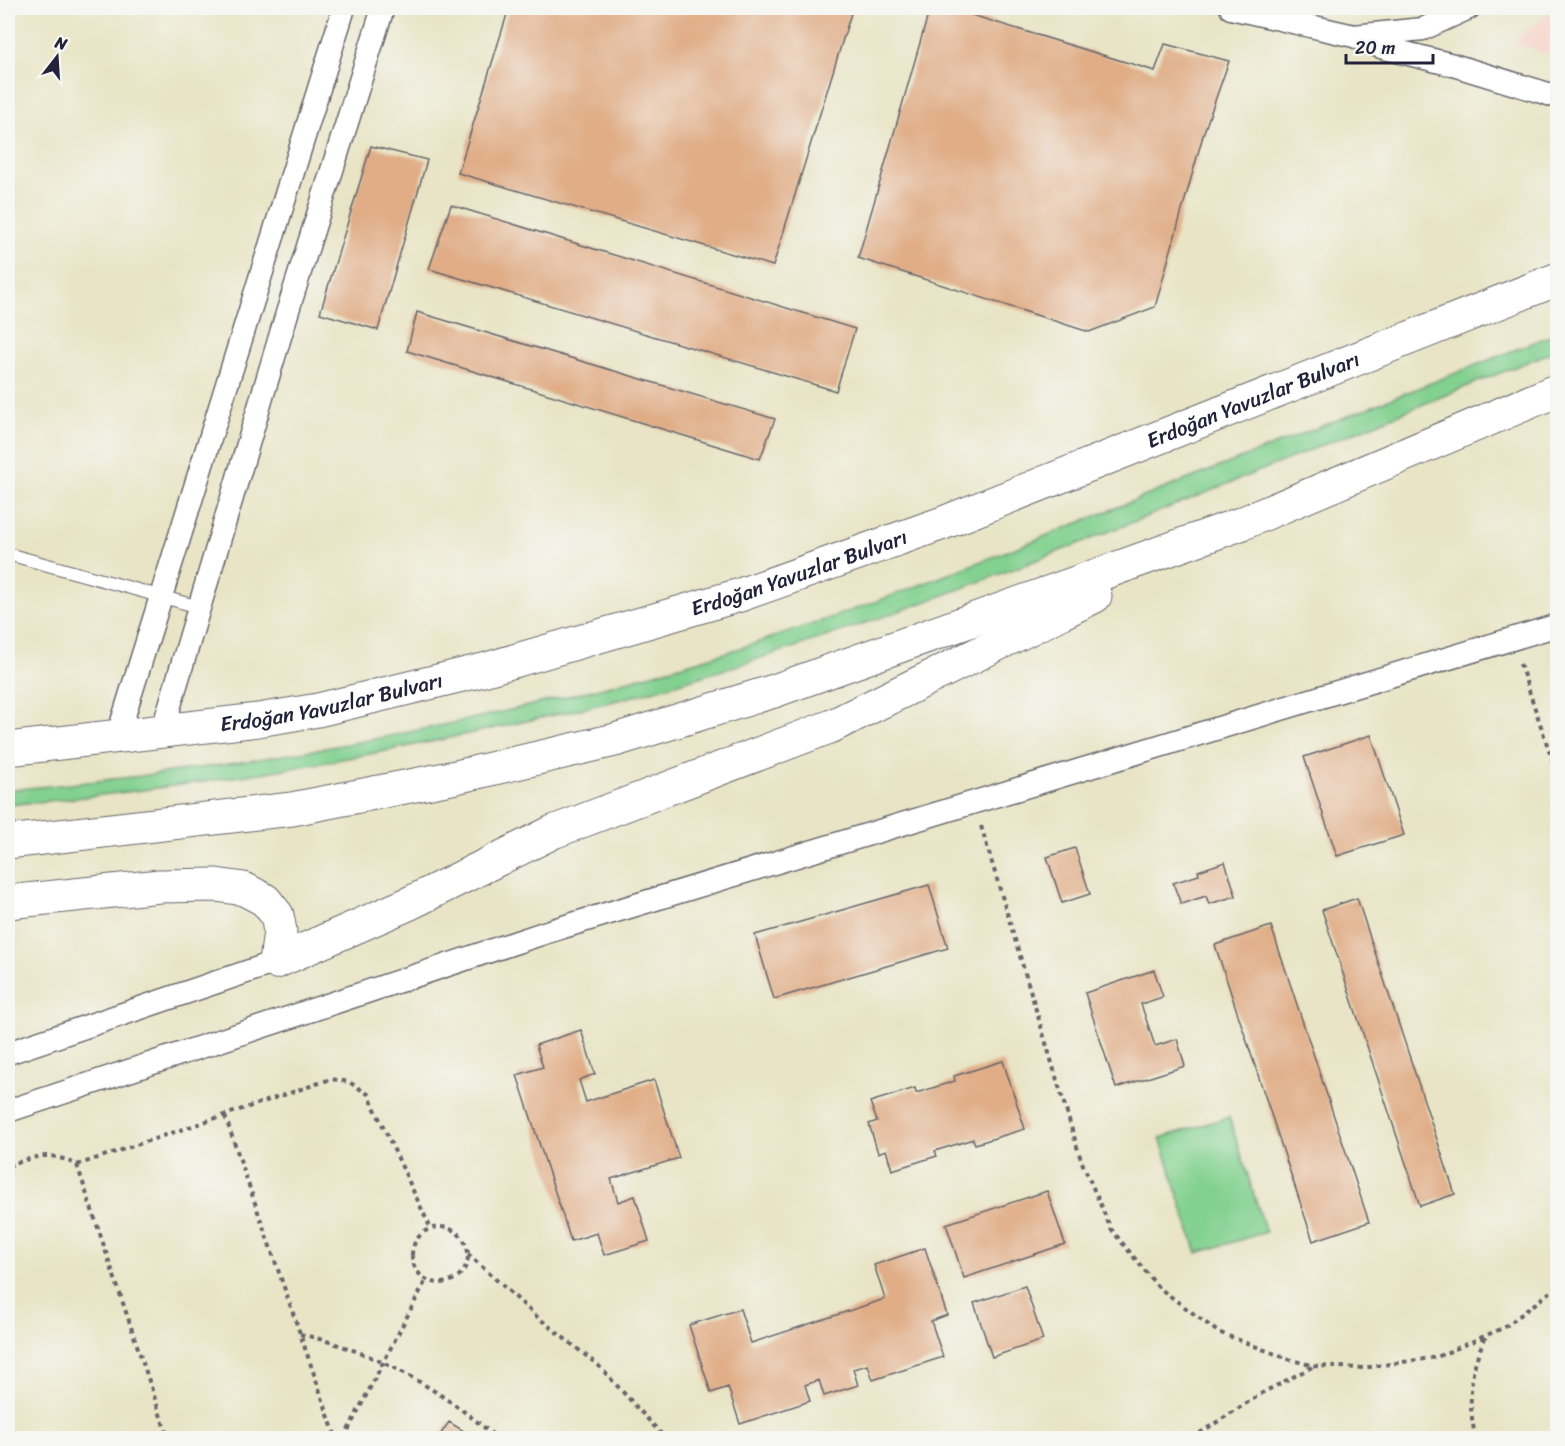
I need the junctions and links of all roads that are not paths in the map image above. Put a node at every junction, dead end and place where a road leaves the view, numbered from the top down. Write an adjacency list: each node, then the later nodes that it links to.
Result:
1 (344, 8): 11 (street)
2 (383, 8): 12 (street)
3 (1231, 8): 5 (street)
4 (1469, 8): 5 (street)
5 (1354, 36): 6 (street)
6 (1557, 97)
7 (1557, 279): 14 (main road, Erdoğan Yavuzlar Bulvarı)
8 (1557, 390): 9 (main road)
9 (1243, 523): 17 (main road); 19 (main road)
10 (8, 554): 11 (lane)
11 (161, 597): 12 (lane); 15 (street)
12 (199, 607): 14 (street)
13 (1557, 625): 21 (street)
14 (162, 732): 15 (main road, Erdoğan Yavuzlar Bulvarı)
15 (117, 738): 16 (main road, Erdoğan Yavuzlar Bulvarı)
16 (8, 749)
17 (8, 842)
18 (8, 902): 19 (main road)
19 (276, 962): 20 (street)
20 (8, 1053)
21 (8, 1111)

